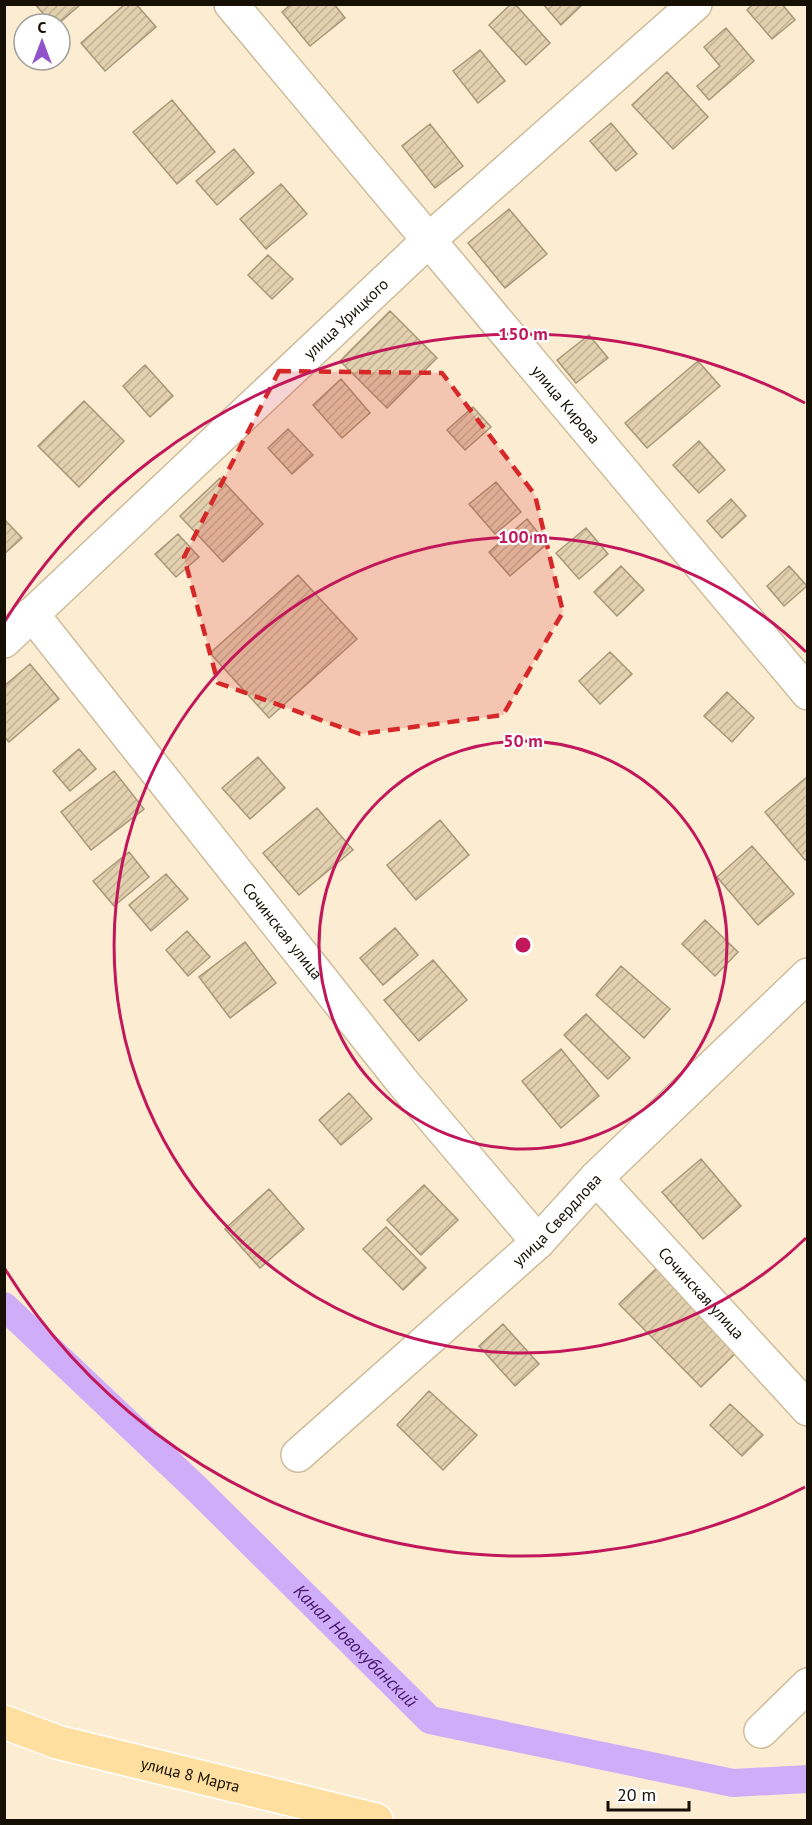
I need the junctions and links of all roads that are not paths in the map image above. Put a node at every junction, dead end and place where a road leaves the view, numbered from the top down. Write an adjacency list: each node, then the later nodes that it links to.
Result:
1 (231, 4): 3 (street, улица Кирова)
2 (695, 4): 3 (street, улица Урицкого)
3 (430, 239): 4 (street, улица Урицкого); 6 (street, улица Кирова)
4 (32, 615): 5 (street, улица Урицкого); 9 (street, Сочинская улица)
5 (4, 641)
6 (807, 693)
7 (807, 975): 8 (street, улица Свердлова)
8 (596, 1178): 9 (street, улица Свердлова); 10 (street, Сочинская улица)
9 (538, 1242): 11 (street, улица Свердлова)
10 (807, 1409)
11 (298, 1455)
12 (807, 1684): 14 (street)
13 (4, 1722): 15 (main road, улица 8 Марта)
14 (761, 1731)
15 (376, 1821)

